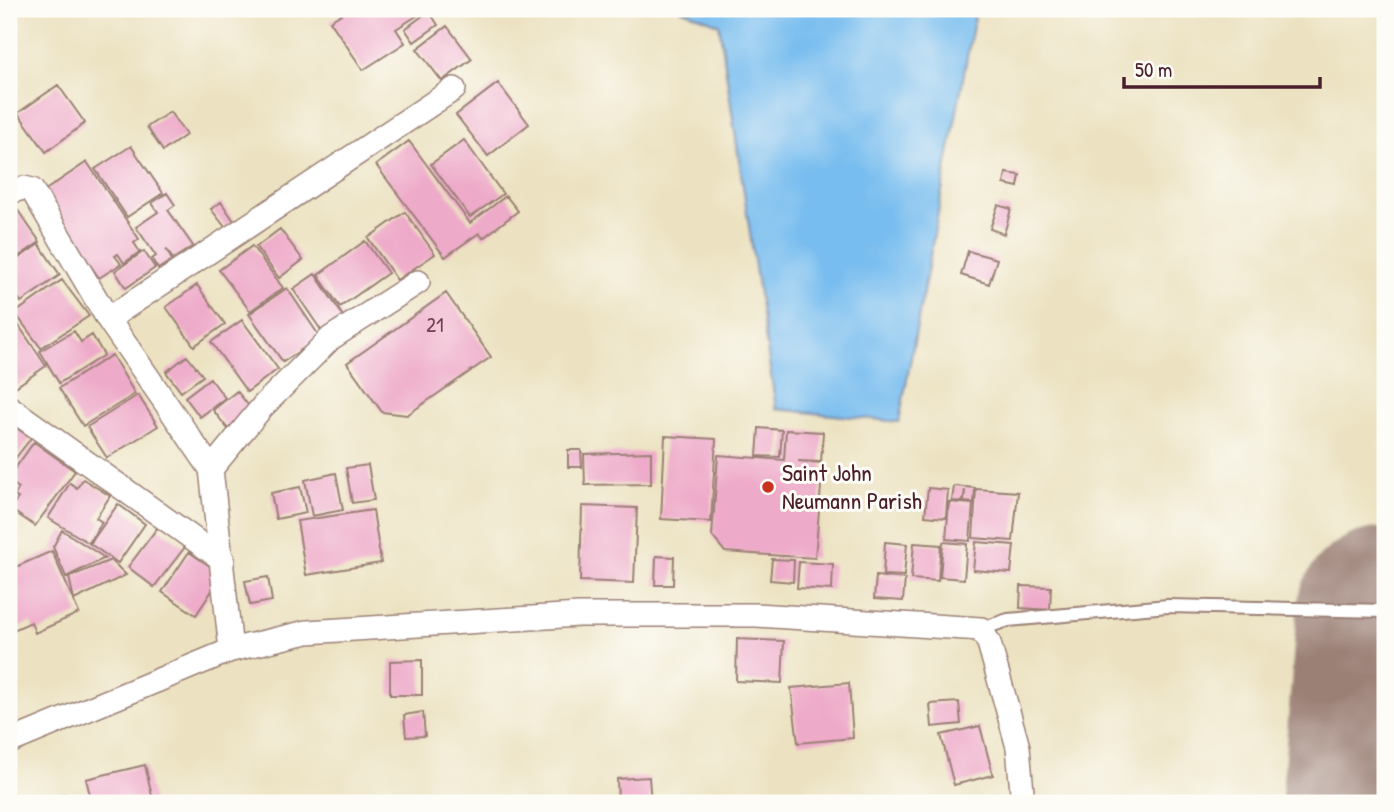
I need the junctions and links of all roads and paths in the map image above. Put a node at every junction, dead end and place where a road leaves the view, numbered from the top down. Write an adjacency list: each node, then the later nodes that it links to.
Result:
1 (454, 89): 4 (street)
2 (9, 192): 4 (street)
3 (418, 282): 6 (street)
4 (108, 319): 6 (street)
5 (9, 407): 7 (street)
6 (211, 469): 7 (street)
7 (223, 560): 10 (street)
8 (1385, 611): 9 (lane)
9 (981, 629): 10 (street); 12 (street)
10 (231, 650): 11 (street)
11 (9, 741)
12 (1023, 803)

